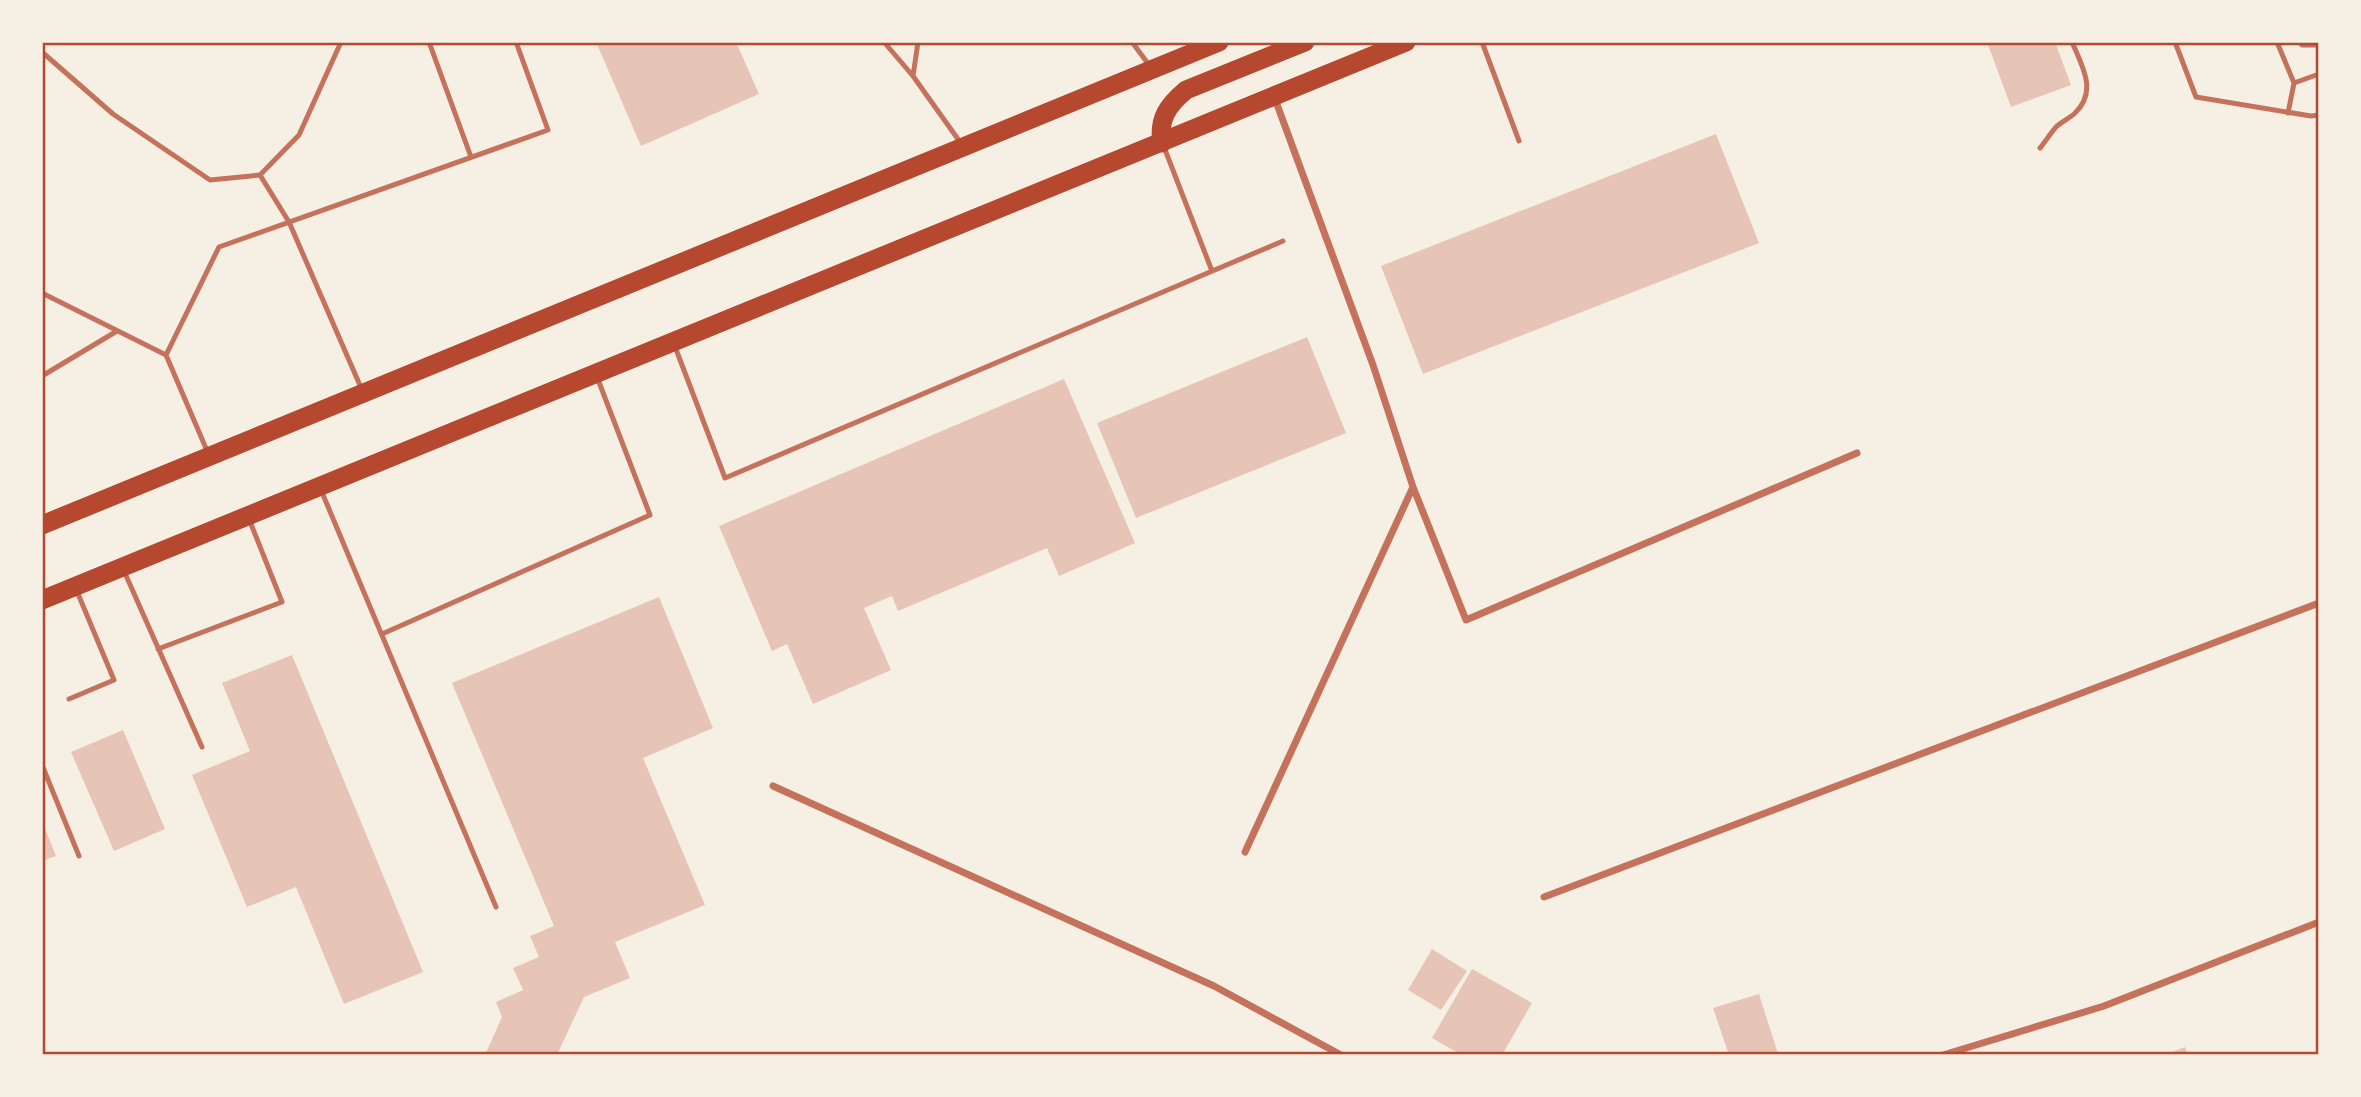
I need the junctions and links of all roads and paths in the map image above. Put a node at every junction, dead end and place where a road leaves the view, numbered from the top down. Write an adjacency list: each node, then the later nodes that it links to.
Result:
1 (341, 42): 29 (lane)
2 (429, 42): 28 (lane)
3 (516, 42): 28 (lane)
4 (884, 42): 19 (lane)
5 (918, 42): 19 (lane)
6 (1132, 42): 17 (lane)
7 (1219, 42): 17 (highway)
8 (1306, 42): 25 (highway)
9 (1406, 42): 21 (highway)
10 (1482, 42): 24 (lane)
11 (2072, 42): 27 (lane)
12 (2175, 42): 22 (lane)
13 (2277, 42): 20 (lane)
14 (2300, 42): 15 (lane)
15 (2319, 45)
16 (42, 52): 29 (lane)
17 (1153, 69): 26 (highway)
18 (2319, 74): 20 (lane)
19 (913, 76): 26 (lane)
20 (2294, 83): 22 (lane)
21 (1273, 95): 25 (highway); 43 (street)
22 (2288, 113): 23 (lane)
23 (2319, 115)
24 (1520, 141)
25 (1162, 143): 32 (lane); 35 (highway)
26 (963, 146): 39 (highway)
27 (2040, 148)
28 (471, 158): 30 (lane)
29 (260, 175): 30 (lane)
30 (289, 222): 36 (lane); 39 (lane)
31 (1283, 240): 32 (lane)
32 (1212, 271): 35 (lane)
33 (42, 293): 34 (lane)
34 (117, 331): 36 (lane); 38 (lane)
35 (672, 341): 37 (highway)
36 (166, 355): 41 (lane)
37 (595, 373): 42 (highway); 50 (lane)
38 (42, 376)
39 (363, 393): 41 (highway)
40 (1857, 453): 43 (street)
41 (209, 456): 45 (highway)
42 (320, 487): 44 (highway); 50 (lane)
43 (1413, 487): 56 (street)
44 (248, 516): 46 (highway); 51 (lane)
45 (42, 524)
46 (122, 568): 47 (highway); 51 (lane)
47 (75, 587): 48 (highway); 52 (lane)
48 (42, 600)
49 (2319, 603): 58 (street)
50 (382, 634): 59 (lane)
51 (158, 649): 53 (lane)
52 (69, 699)
53 (202, 747)
54 (42, 765): 57 (lane)
55 (773, 786): 61 (street)
56 (1245, 852)
57 (79, 856)
58 (1544, 897)
59 (496, 907)
60 (2319, 922): 62 (street)
61 (1341, 1055)
62 (1943, 1055)

